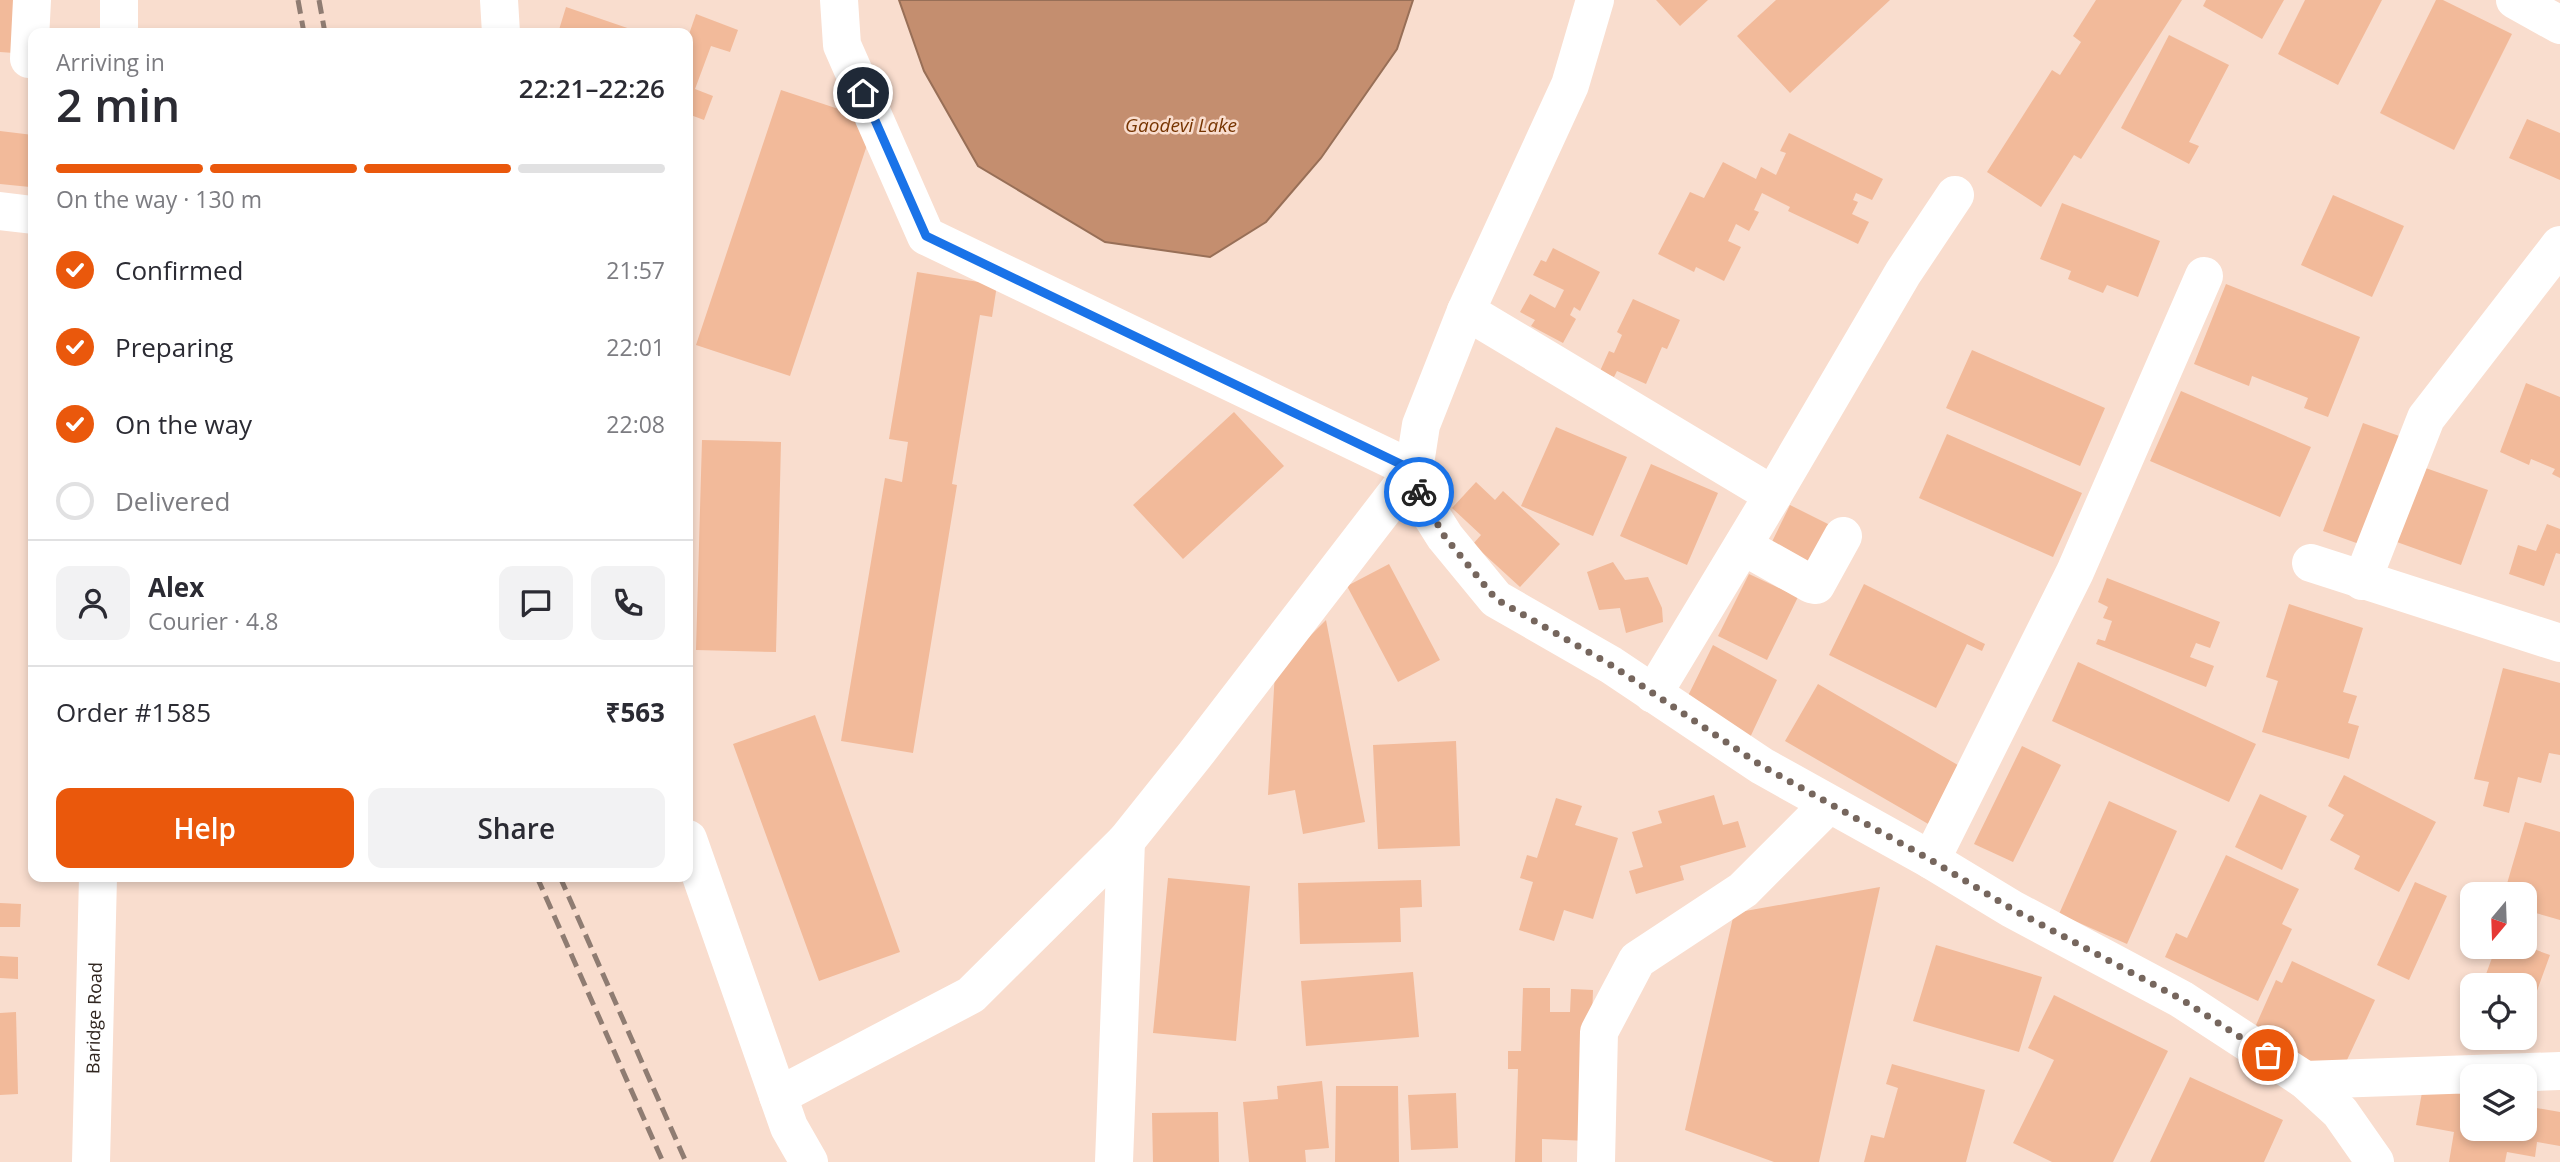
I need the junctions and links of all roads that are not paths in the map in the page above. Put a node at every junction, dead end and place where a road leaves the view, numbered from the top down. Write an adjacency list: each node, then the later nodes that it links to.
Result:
1 (32, 0): 10 (street)
2 (119, 0): 8 (street)
3 (499, 0): 9 (street)
4 (839, 0): 17 (street)
5 (1595, 0): 16 (street)
6 (2515, 0): 7 (street)
7 (2560, 25)
8 (120, 28)
9 (501, 28)
10 (21, 59)
11 (1955, 195): 18 (street)
12 (0, 211): 13 (street)
13 (28, 214)
14 (2560, 245): 22 (street)
15 (2204, 276): 28 (street)
16 (1466, 311): 17 (street); 18 (street)
17 (1413, 470): 24 (street); 26 (street)
18 (1774, 494): 20 (street)
19 (1843, 536): 20 (street)
20 (1751, 550): 24 (street)
21 (2311, 563): 22 (street)
22 (2362, 581): 23 (street)
23 (2560, 643)
24 (1653, 694): 25 (street)
25 (1829, 804): 28 (street); 36 (street)
26 (1126, 841): 32 (street); 35 (street)
27 (693, 853): 32 (street)
28 (1931, 860): 31 (street)
29 (98, 882): 33 (street, Baridge Road)
30 (2560, 1072): 31 (street)
31 (2305, 1080): 37 (street)
32 (778, 1096): 34 (street)
33 (91, 1162)
34 (809, 1162)
35 (1114, 1162)
36 (1596, 1162)
37 (2375, 1162)

